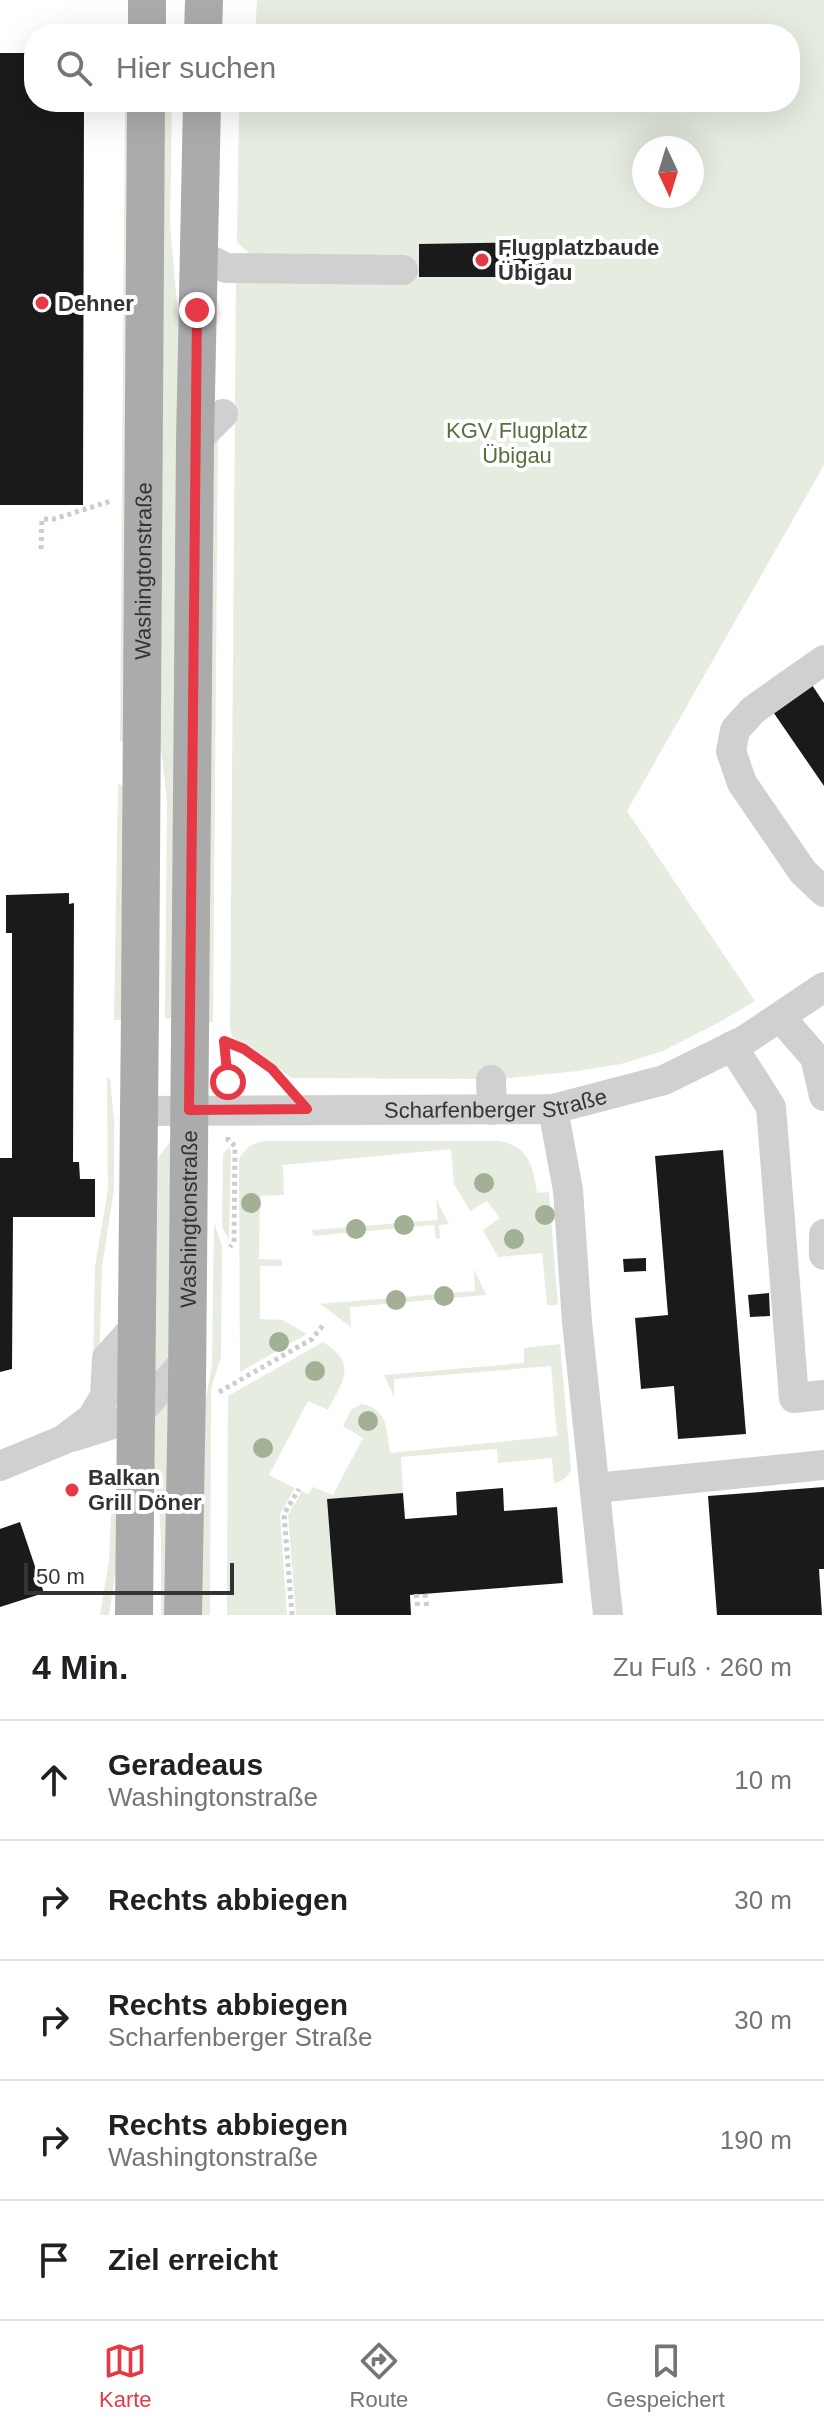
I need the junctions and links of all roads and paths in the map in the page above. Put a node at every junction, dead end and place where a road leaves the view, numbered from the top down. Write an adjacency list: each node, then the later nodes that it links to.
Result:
1 (147, 0): 3 (main road)
2 (204, 0): 4 (main road)
3 (147, 24)
4 (203, 24)
5 (146, 112): 26 (main road, Washingtonstraße)
6 (203, 112): 7 (main road, Washingtonstraße)
7 (212, 261): 8 (street); 10 (main road, Washingtonstraße)
8 (403, 270)
9 (223, 414): 10 (street)
10 (195, 442): 24 (main road, Washingtonstraße)
11 (112, 501): 12 (path)
12 (41, 549)
13 (824, 660): 14 (street)
14 (824, 892)
15 (824, 987): 16 (street, Scharfenberger Straße)
16 (780, 1017): 17 (street, Scharfenberger Straße); 18 (street)
17 (732, 1046): 23 (street, Scharfenberger Straße); 35 (street)
18 (819, 1054): 21 (street)
19 (491, 1080): 25 (street)
20 (228, 1082): 22 (path)
21 (824, 1096)
22 (307, 1109): 24 (street, Scharfenberger Straße); 25 (street, Scharfenberger Straße)
23 (553, 1109): 25 (street, Scharfenberger Straße); 41 (street)
24 (189, 1110): 26 (street, Scharfenberger Straße); 33 (main road, Washingtonstraße)
25 (492, 1110)
26 (138, 1111): 32 (main road, Washingtonstraße)
27 (228, 1140): 29 (path, Washingtonstraße)
28 (824, 1234): 30 (street)
29 (230, 1247)
30 (824, 1255)
31 (324, 1324): 34 (path)
32 (135, 1327): 36 (main road, Washingtonstraße); 37 (street)
33 (188, 1358): 36 (street); 48 (main road, Washingtonstraße)
34 (219, 1392)
35 (824, 1395)
36 (135, 1417): 37 (street); 40 (main road, Washingtonstraße)
37 (63, 1440): 39 (street); 40 (street)
38 (824, 1465): 41 (street)
39 (0, 1466)
40 (135, 1467): 47 (main road, Washingtonstraße)
41 (595, 1488): 50 (street)
42 (299, 1489): 49 (path)
43 (416, 1594): 45 (path)
44 (425, 1594): 46 (path)
45 (418, 1608)
46 (427, 1608)
47 (134, 1615)
48 (183, 1615)
49 (292, 1615)
50 (608, 1615)

